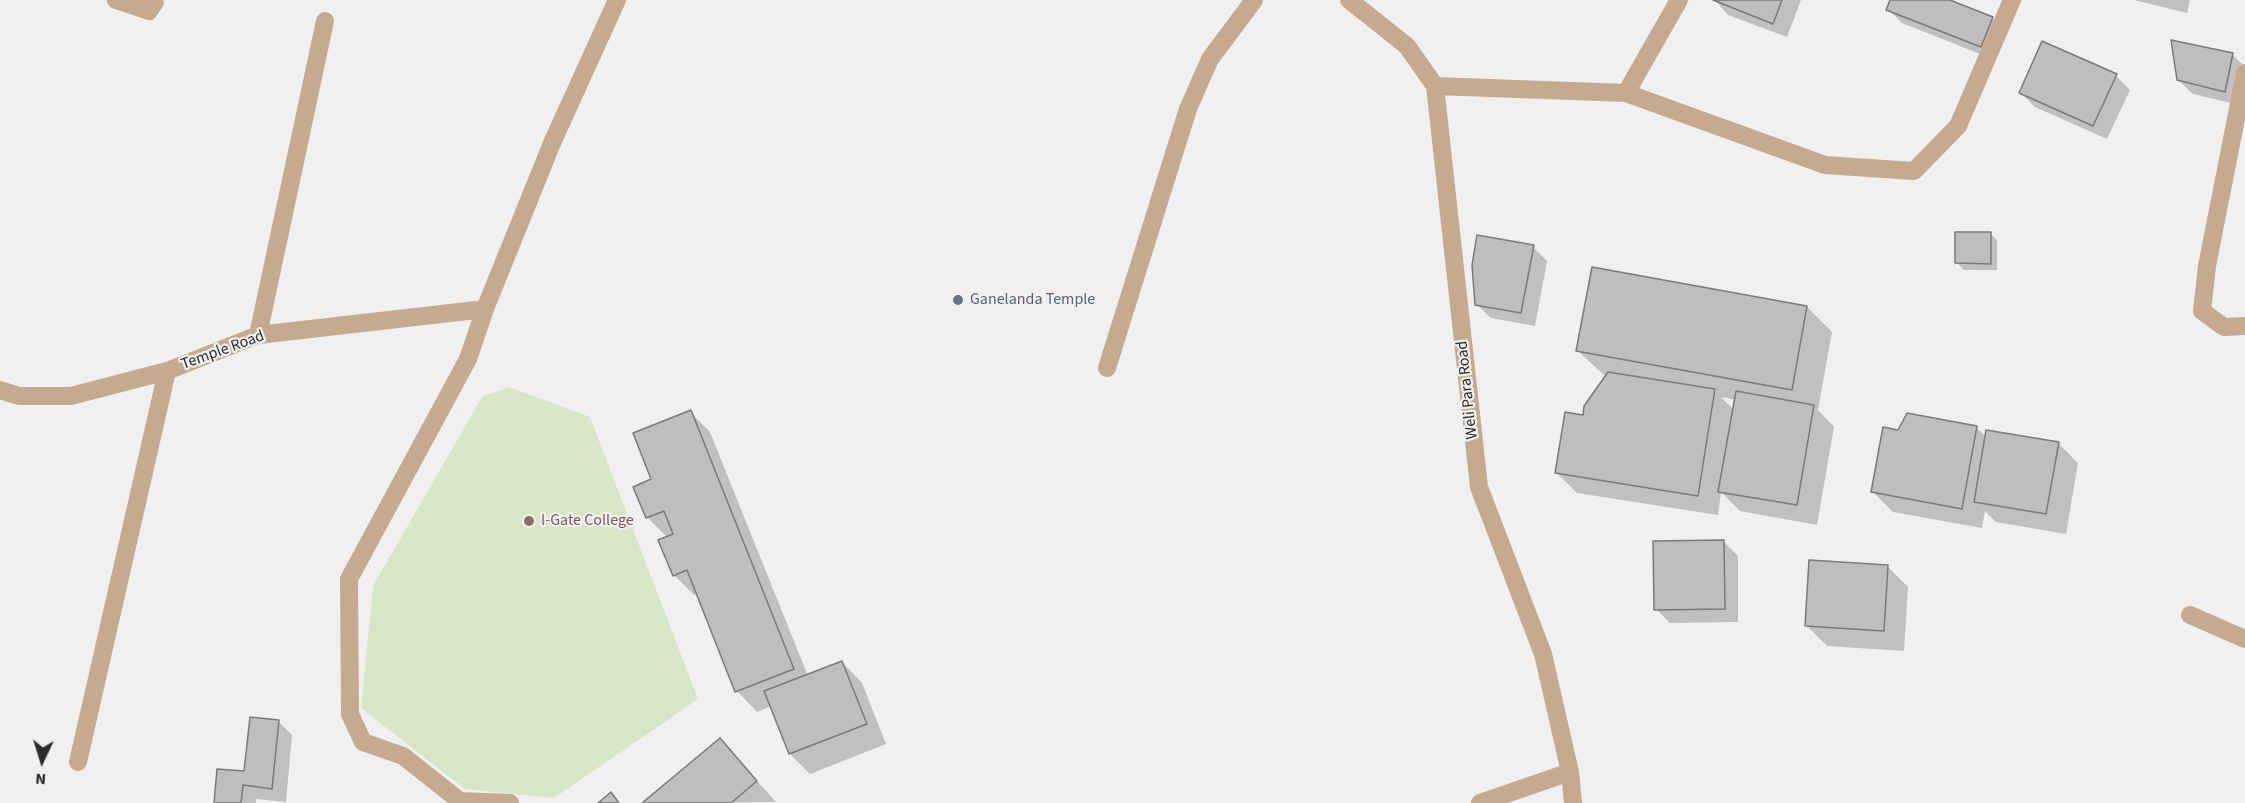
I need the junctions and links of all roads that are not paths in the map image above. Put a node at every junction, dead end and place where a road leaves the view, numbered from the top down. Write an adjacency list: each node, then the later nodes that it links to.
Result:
1 (116, 0): 7 (street)
2 (617, 0): 12 (street)
3 (1254, 0): 15 (street)
4 (1350, 0): 10 (street, Weli Para Road)
5 (1679, 0): 11 (street)
6 (2012, 0): 11 (street)
7 (155, 2)
8 (325, 21): 14 (street)
9 (2245, 72): 13 (street)
10 (1435, 86): 11 (street); 21 (street, Weli Para Road)
11 (1626, 93)
12 (485, 309): 14 (street, Temple Road); 22 (street)
13 (2245, 326)
14 (258, 335): 16 (street, Temple Road)
15 (1107, 368)
16 (167, 371): 17 (street, Temple Road); 20 (street)
17 (0, 390)
18 (2190, 615): 19 (street)
19 (2245, 639)
20 (78, 762)
21 (1570, 772): 23 (street); 24 (street, Weli Para Road)
22 (510, 803)
23 (1480, 803)
24 (1573, 803)

